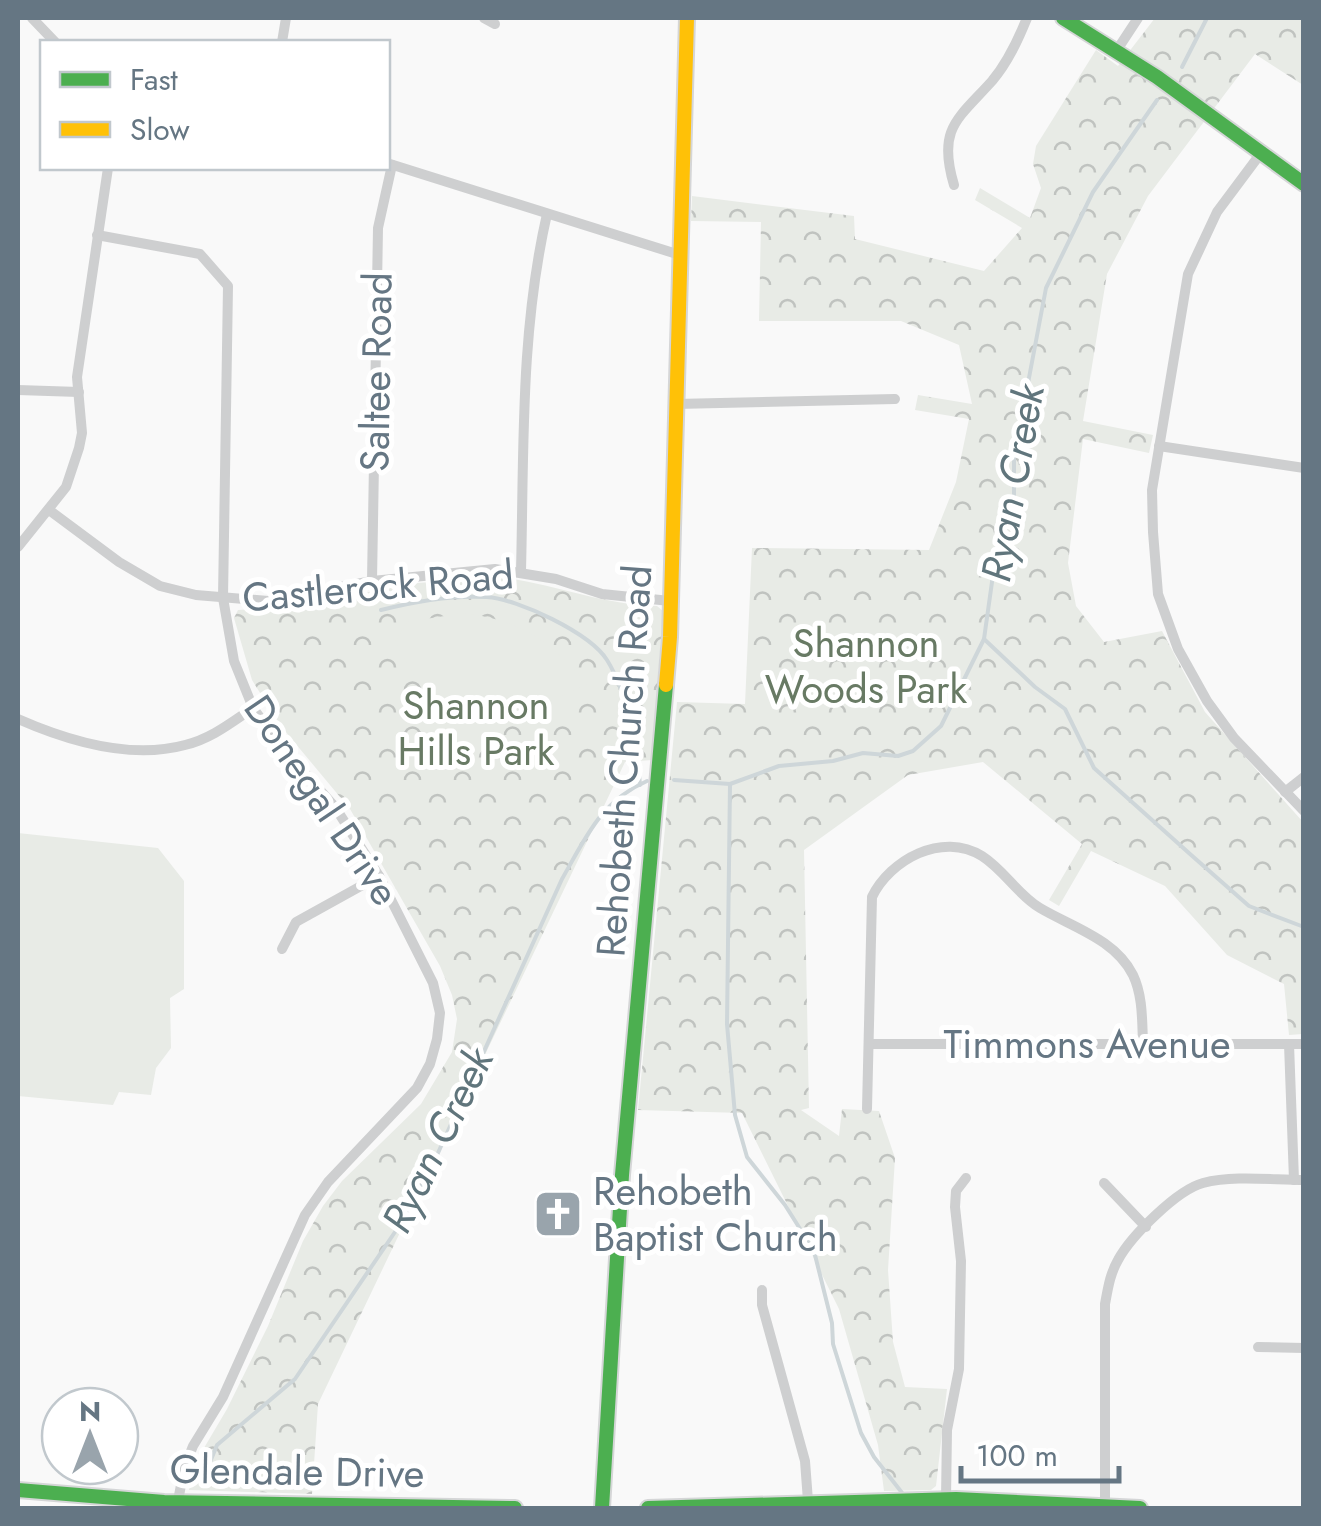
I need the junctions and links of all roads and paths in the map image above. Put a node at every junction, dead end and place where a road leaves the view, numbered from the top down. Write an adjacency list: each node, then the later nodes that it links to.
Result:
1 (32, 18): 8 (street)
2 (484, 18): 7 (street)
3 (688, 18): 18 (street, Rehobeth Church Road)
4 (1027, 18): 15 (street)
5 (1063, 18): 9 (street)
6 (1138, 18): 9 (street)
7 (495, 24)
8 (53, 40)
9 (1117, 50): 10 (street)
10 (1261, 153): 14 (street); 23 (street)
11 (390, 164): 16 (street)
12 (108, 170): 17 (street)
13 (389, 170): 28 (street, Saltee Road)
14 (1304, 184)
15 (954, 185)
16 (547, 214): 18 (street); 27 (street)
17 (97, 235): 20 (street); 29 (street, Donegal Drive)
18 (680, 255): 22 (street, Rehobeth Church Road)
19 (18, 390): 20 (street)
20 (79, 392): 25 (street)
21 (896, 399): 22 (street)
22 (676, 404): 30 (street, Rehobeth Church Road)
23 (1159, 446): 24 (street); 34 (street)
24 (1304, 468)
25 (49, 510): 26 (street); 29 (street, Castlerock Road)
26 (18, 546)
27 (521, 571): 28 (street, Castlerock Road); 30 (street, Castlerock Road)
28 (372, 581): 29 (street, Castlerock Road)
29 (223, 598): 31 (street, Donegal Drive)
30 (670, 600): 56 (street, Rehobeth Church Road)
31 (254, 708): 32 (street); 36 (street, Donegal Drive)
32 (18, 720)
33 (1304, 777): 34 (street)
34 (1285, 792): 35 (street)
35 (1304, 811)
36 (378, 876): 37 (street); 52 (street, Donegal Drive)
37 (282, 949)
38 (1143, 1043): 39 (street, Timmons Avenue); 39 (street); 40 (street, Timmons Avenue)
39 (870, 1044): 42 (street)
40 (1289, 1044): 41 (street, Timmons Avenue); 44 (street)
41 (1304, 1044)
42 (868, 1109)
43 (966, 1178): 51 (street)
44 (1299, 1180): 46 (street)
45 (1104, 1183): 46 (street)
46 (1146, 1226): 54 (street)
47 (762, 1290): 53 (street)
48 (1258, 1347): 49 (street)
49 (1304, 1348)
50 (18, 1490): 52 (street, Glendale Drive)
51 (946, 1499): 53 (street); 54 (street)
52 (178, 1501): 55 (street, Glendale Drive)
53 (808, 1502): 57 (street)
54 (1105, 1504): 58 (street)
55 (515, 1508)
56 (602, 1508)
57 (648, 1508)
58 (1140, 1508)

